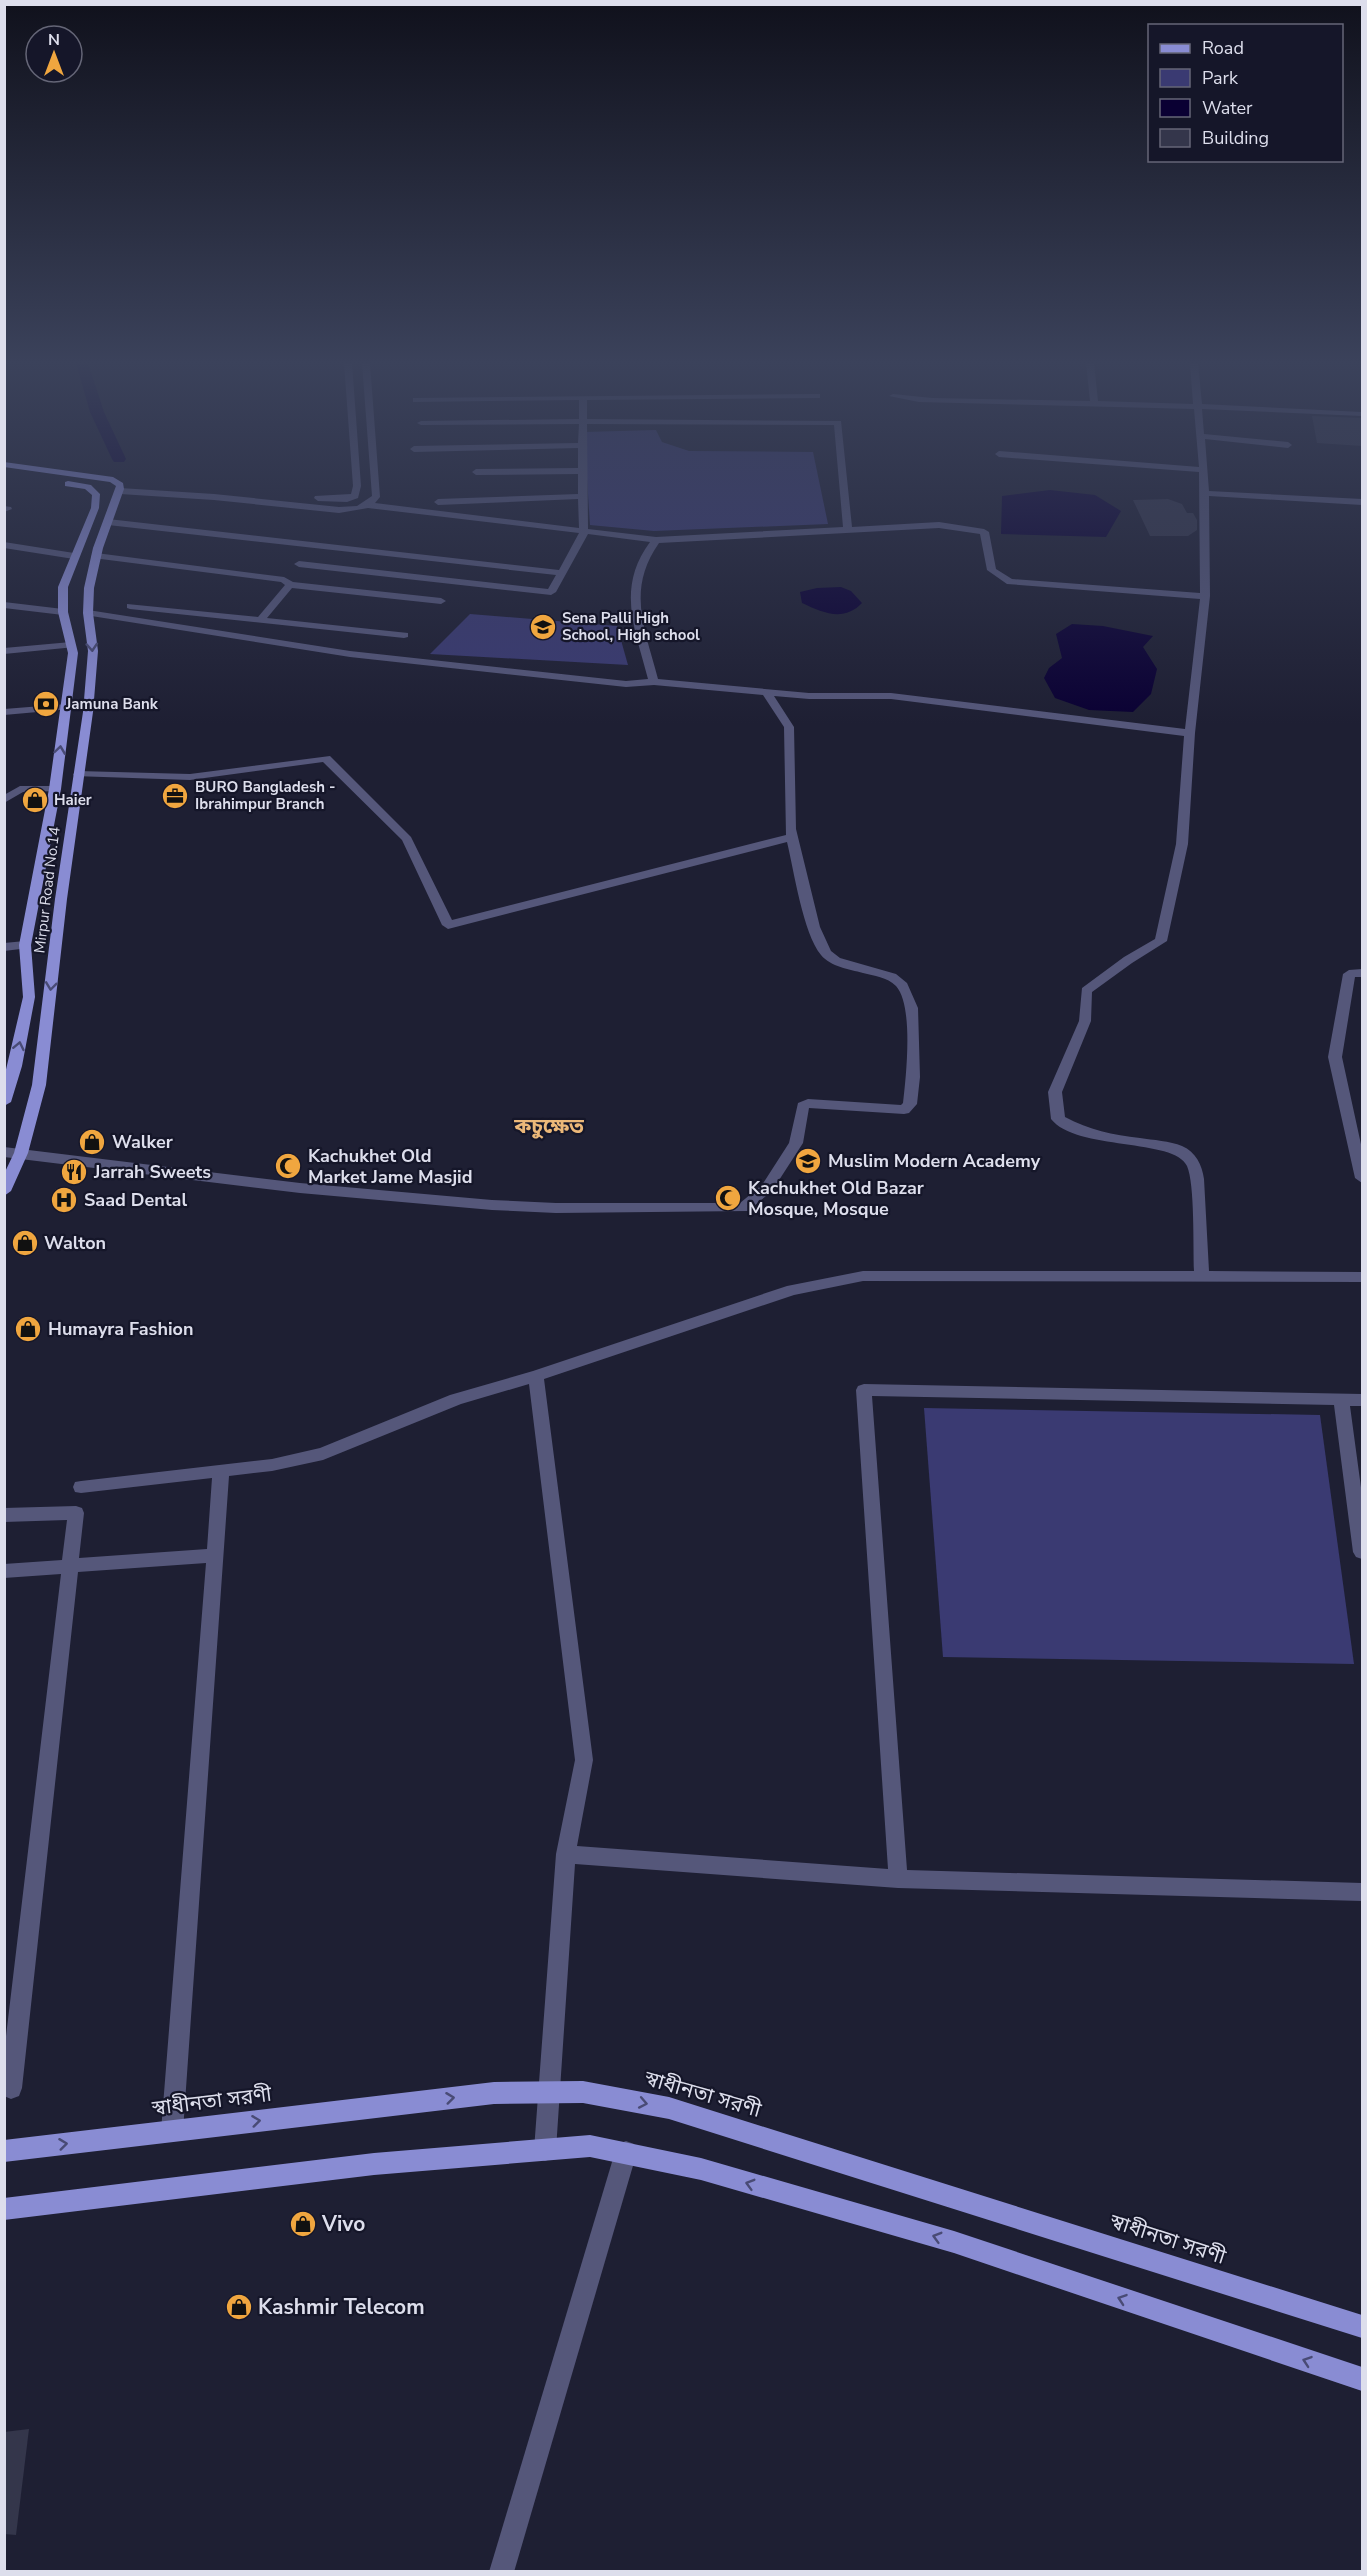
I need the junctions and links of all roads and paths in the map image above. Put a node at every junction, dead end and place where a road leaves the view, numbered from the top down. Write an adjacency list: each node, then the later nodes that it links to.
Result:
1 (63, 483): 20 (main road, Mirpur Road No.14)
2 (104, 483): 8 (main road)
3 (356, 483): 8 (street)
4 (375, 483): 13 (street)
5 (582, 483): 10 (street)
6 (844, 483): 15 (street)
7 (1204, 483): 9 (street)
8 (119, 486): 13 (street); 14 (main road, Mirpur Road No.14)
9 (1205, 494): 12 (street); 25 (street)
10 (571, 496): 11 (street); 16 (street)
11 (438, 502)
12 (1362, 502)
13 (368, 506): 16 (street)
14 (108, 522): 19 (street); 21 (main road, Mirpur Road No.14)
15 (848, 530): 17 (street); 25 (street)
16 (584, 533): 17 (street); 23 (street)
17 (656, 540): 35 (street)
18 (5, 545): 20 (street)
19 (317, 546): 22 (street); 23 (street)
20 (74, 556): 29 (main road, Mirpur Road No.14)
21 (96, 556): 24 (street); 30 (main road, Mirpur Road No.14)
22 (299, 564): 23 (street); 24 (street)
23 (562, 573)
24 (287, 582): 26 (street); 31 (street)
25 (1205, 596): 39 (street)
26 (441, 601)
27 (4, 605): 29 (street)
28 (130, 606): 31 (street)
29 (63, 612): 33 (main road, Mirpur Road No.14)
30 (88, 613): 35 (street); 40 (main road, Mirpur Road No.14, one-way to 40)
31 (261, 619): 32 (street)
32 (404, 635)
33 (71, 645): 34 (street); 37 (main road, Mirpur Road No.14)
34 (4, 651)
35 (654, 682): 36 (street)
36 (768, 694): 39 (street); 45 (street)
37 (67, 707): 38 (street); 42 (main road, Mirpur Road No.14, one-way to 37)
38 (4, 712)
39 (1190, 733): 54 (street)
40 (78, 774): 45 (street); 51 (main road, Mirpur Road No.14, one-way to 51)
41 (20, 789): 42 (street); 43 (street); 44 (street)
42 (55, 789): 46 (main road, Mirpur Road No.14)
43 (4, 790)
44 (4, 800)
45 (792, 837): 51 (street)
46 (26, 945): 47 (street); 49 (main road, Mirpur Road No.14, one-way to 46)
47 (4, 947)
48 (1362, 974): 52 (street)
49 (4, 1102)
50 (4, 1152): 51 (street)
51 (21, 1153): 53 (main road, Mirpur Road No.14)
52 (1362, 1178)
53 (4, 1191)
54 (1202, 1276): 55 (street); 56 (street)
55 (1362, 1277)
56 (536, 1376): 59 (street); 66 (street)
57 (1341, 1399): 58 (street); 62 (street); 67 (street)
58 (1362, 1400)
59 (221, 1471): 60 (street); 63 (street)
60 (81, 1487)
61 (4, 1515): 64 (street)
62 (1362, 1552)
63 (215, 1555): 64 (street); 71 (street)
64 (70, 1566): 65 (street); 69 (street)
65 (4, 1571)
66 (566, 1854): 67 (street); 70 (street)
67 (898, 1878): 68 (street)
68 (1362, 1892)
69 (10, 2088)
70 (549, 2092): 71 (main road, স্বাধীনতা সরণী, one-way to 70); 72 (street); 76 (main road, স্বাধীনতা সরণী, one-way to 76)
71 (172, 2131): 73 (main road, স্বাধীনতা সরণী, one-way to 71)
72 (545, 2150): 74 (main road); 75 (main road)
73 (4, 2151)
74 (626, 2152): 77 (main road, one-way to 74); 78 (street)
75 (4, 2209)
76 (1362, 2327)
77 (1362, 2379)
78 (501, 2571)

